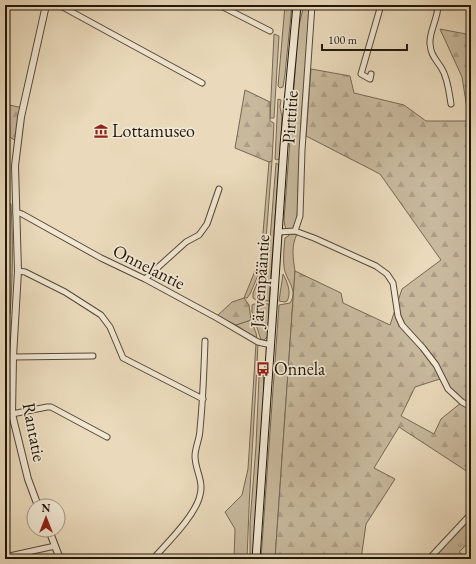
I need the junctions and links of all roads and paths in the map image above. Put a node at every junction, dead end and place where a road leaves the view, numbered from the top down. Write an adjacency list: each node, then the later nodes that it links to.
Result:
1 (46, 5): 13 (street, Rantatie)
2 (59, 5): 10 (street)
3 (219, 5): 8 (street)
4 (297, 5): 15 (main road, Järvenpääntie)
5 (312, 5): 14 (street, Pirttitie)
6 (381, 5): 9 (street)
7 (438, 5): 11 (street)
8 (270, 31)
9 (371, 74)
10 (202, 83)
11 (451, 104)
12 (219, 189): 17 (street)
13 (16, 212): 16 (street, Rantatie); 17 (street, Onnelantie)
14 (295, 231): 15 (street); 23 (street)
15 (279, 232): 19 (main road, Järvenpääntie)
16 (18, 271): 20 (street, Rantatie); 22 (street)
17 (145, 279): 19 (street, Onnelantie)
18 (205, 341): 22 (street)
19 (271, 345): 33 (main road, Järvenpääntie)
20 (13, 356): 21 (street); 24 (street, Rantatie)
21 (93, 356)
22 (203, 400): 32 (street)
23 (471, 407)
24 (12, 414): 25 (street); 26 (street, Rantatie)
25 (107, 437)
26 (35, 498)
27 (471, 514): 34 (street)
28 (52, 538): 29 (street)
29 (55, 546): 30 (street); 31 (street)
30 (5, 557)
31 (60, 559)
32 (153, 559)
33 (256, 559)
34 (429, 559)

